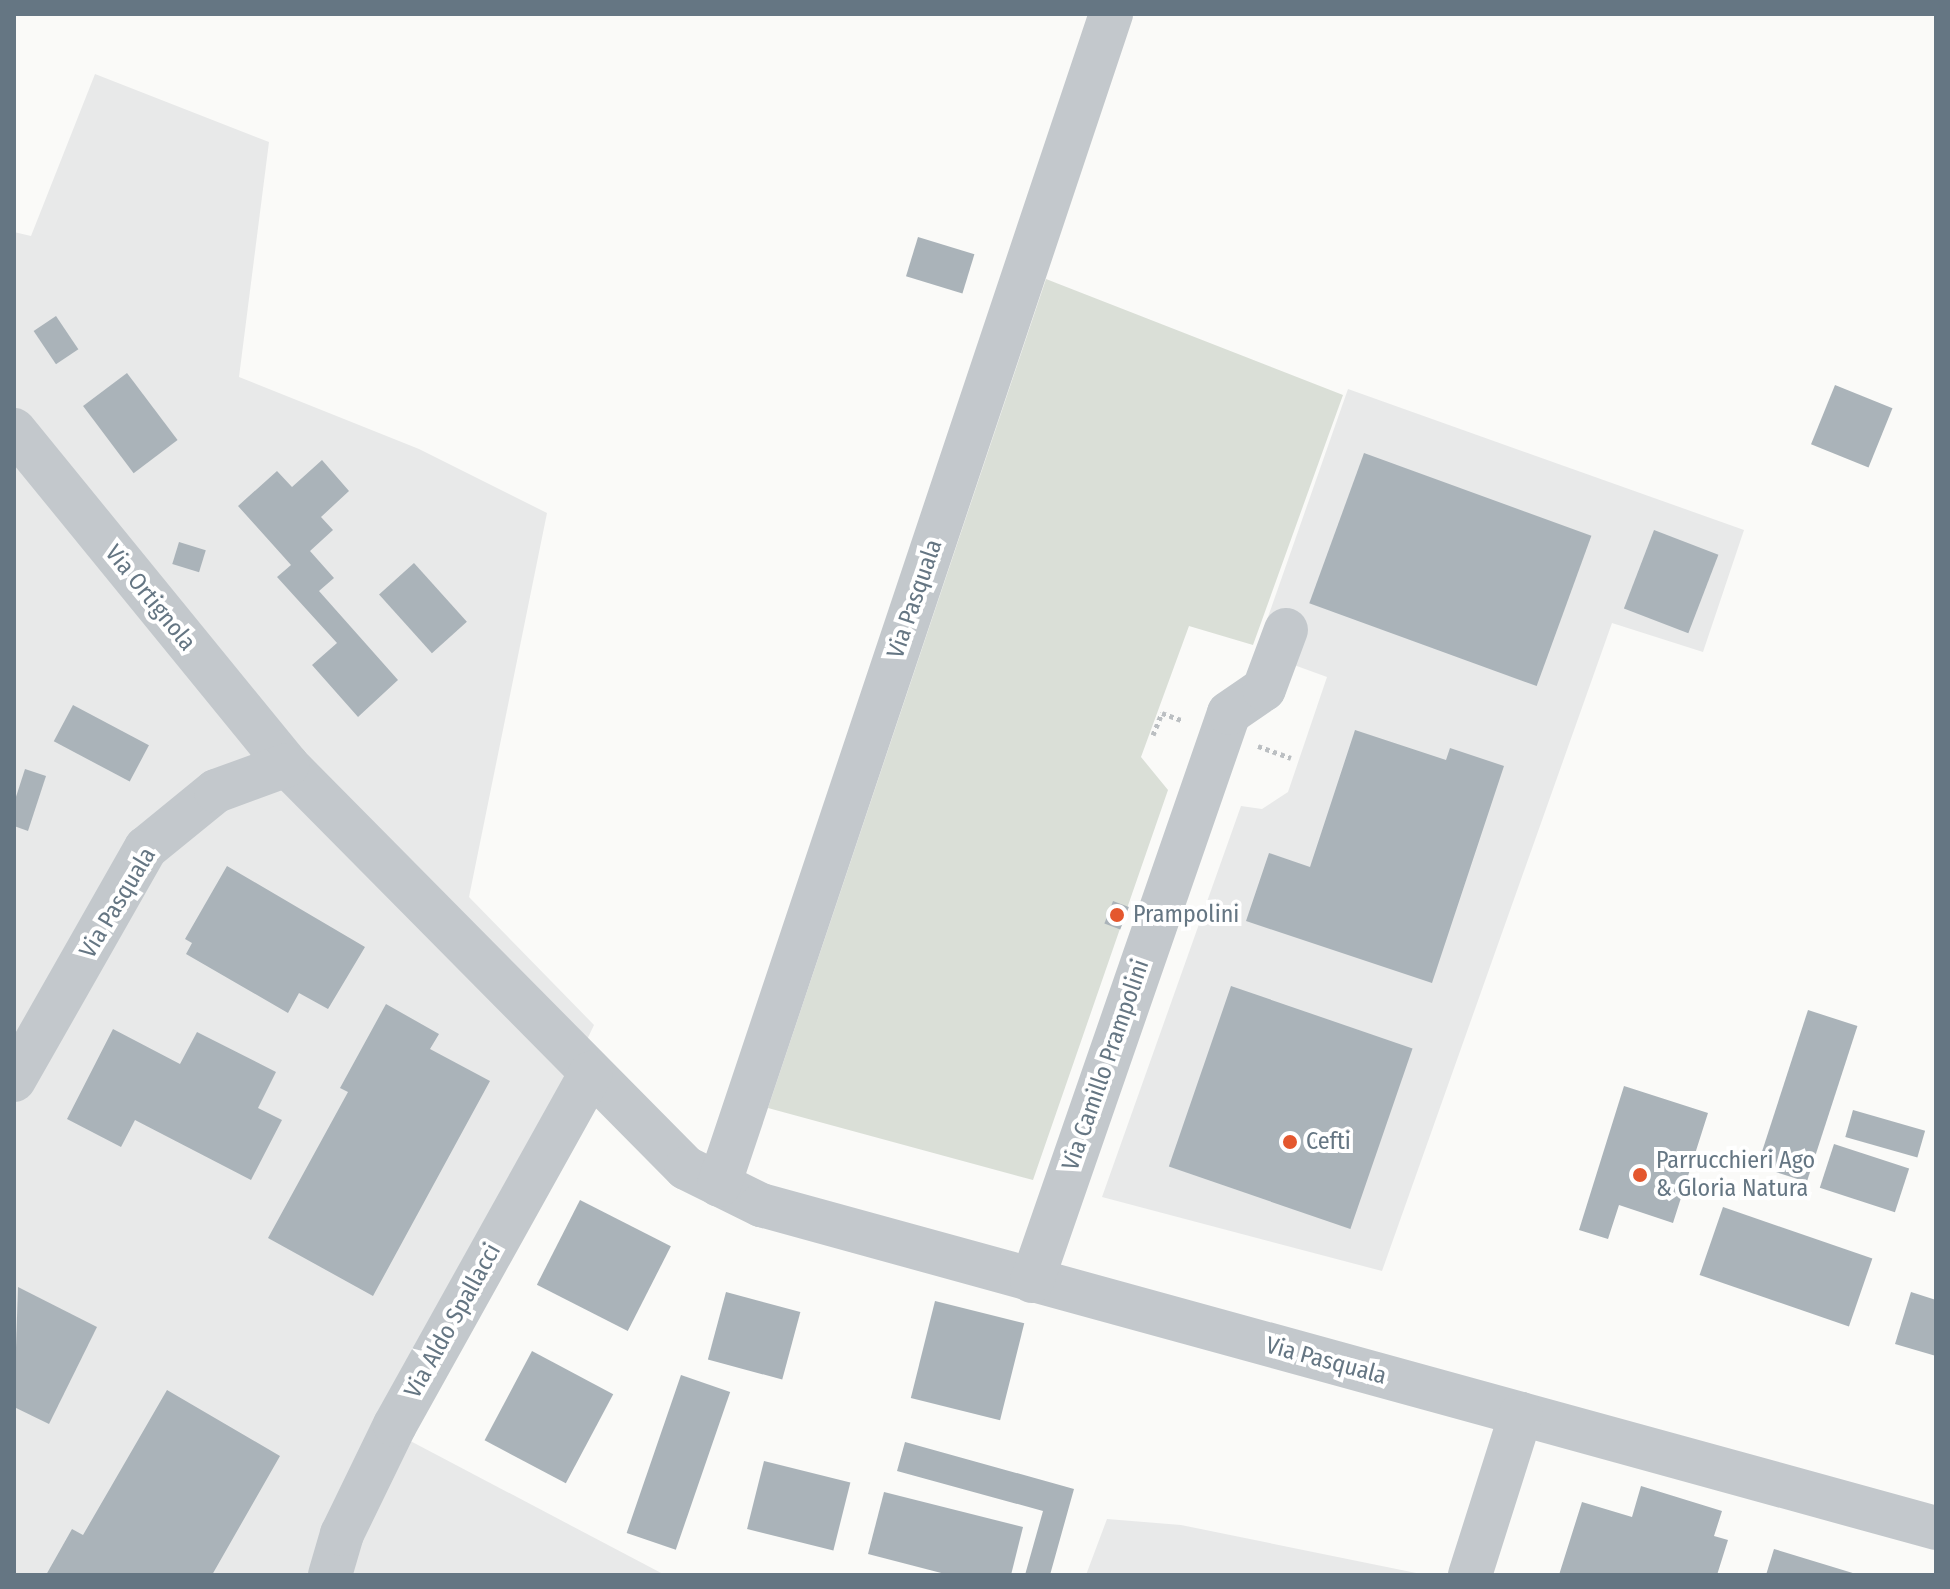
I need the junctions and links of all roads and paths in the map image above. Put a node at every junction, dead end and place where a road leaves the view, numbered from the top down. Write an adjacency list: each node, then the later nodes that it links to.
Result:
1 (1111, 14): 7 (street, Via Pasquala)
2 (14, 430): 4 (street, Via Ortignola)
3 (1286, 630): 8 (street, Via Camillo Prampolini)
4 (287, 765): 5 (street, Via Pasquala); 6 (street, Via Pasquala)
5 (591, 1073): 7 (street, Via Pasquala); 11 (street, Via Aldo Spallacci)
6 (14, 1080)
7 (719, 1185): 8 (street, Via Pasquala)
8 (1032, 1281): 9 (street, Via Pasquala)
9 (1521, 1414): 10 (street, Via Pasquala); 12 (street)
10 (1936, 1528)
11 (330, 1575)
12 (1470, 1575)

